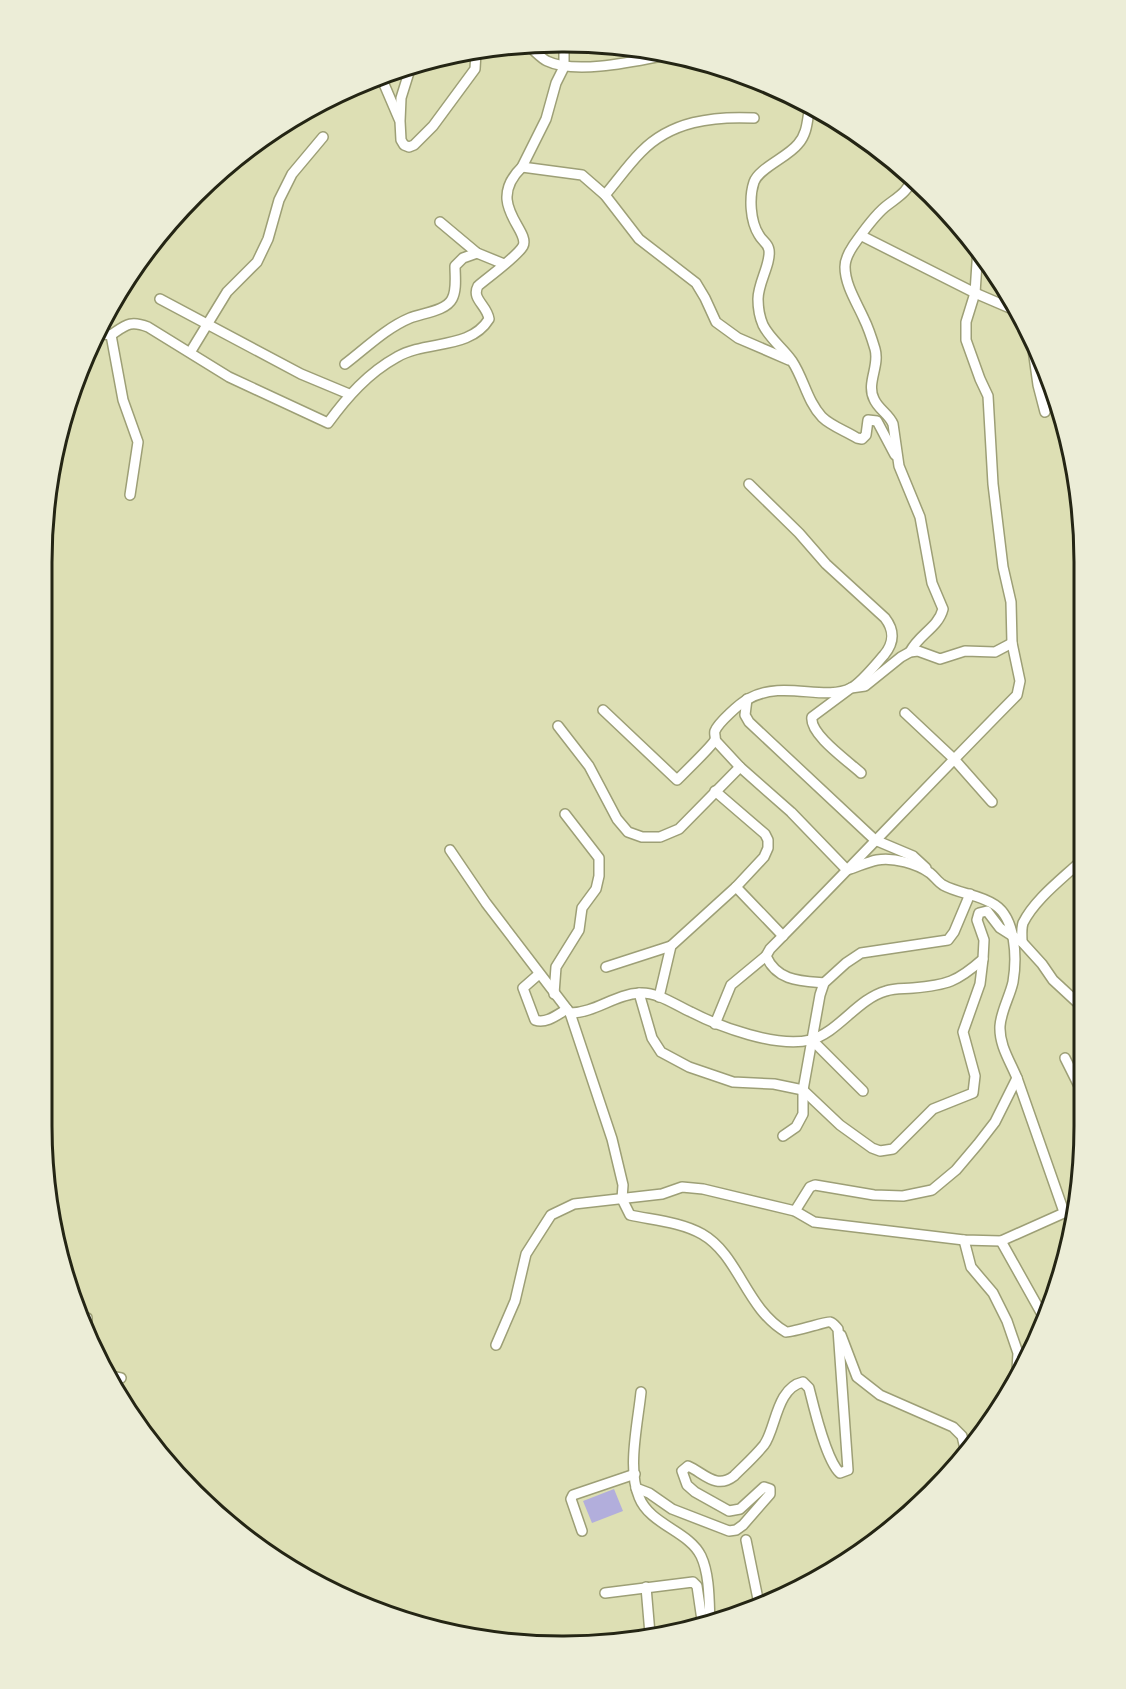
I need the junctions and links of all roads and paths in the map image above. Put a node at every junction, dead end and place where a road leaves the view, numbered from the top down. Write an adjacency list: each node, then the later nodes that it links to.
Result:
1 (564, 52): 5 (street)
2 (537, 54): 5 (street)
3 (645, 59): 5 (street)
4 (476, 60): 10 (street)
5 (564, 67): 12 (street)
6 (407, 77): 10 (street)
7 (384, 85): 10 (street)
8 (808, 116): 27 (street)
9 (753, 118): 14 (street)
10 (400, 121)
11 (323, 137): 23 (street)
12 (522, 167): 14 (street); 18 (street)
13 (908, 187): 16 (street)
14 (605, 195): 27 (street)
15 (440, 222): 17 (street)
16 (862, 236): 20 (street); 32 (street)
17 (477, 253): 18 (street); 28 (street)
18 (504, 264): 30 (street)
19 (977, 265): 20 (street)
20 (975, 293): 22 (street); 35 (street)
21 (160, 299): 23 (street)
22 (1003, 305)
23 (207, 324): 26 (street); 30 (street)
24 (106, 334): 25 (street)
25 (111, 335): 26 (street); 34 (street)
26 (191, 351): 30 (street)
27 (792, 361): 32 (street)
28 (345, 364)
29 (1036, 371): 31 (street)
30 (349, 394)
31 (1045, 412)
32 (899, 466): 36 (street)
33 (749, 484): 37 (street)
34 (130, 495)
35 (1012, 643): 36 (street); 43 (street)
36 (910, 652): 37 (street)
37 (851, 688): 38 (street); 45 (street)
38 (747, 699): 42 (street); 49 (street)
39 (603, 710): 42 (street)
40 (905, 713): 43 (street)
41 (558, 726): 46 (street)
42 (715, 740): 44 (street)
43 (954, 759): 47 (street); 49 (street)
44 (740, 767): 46 (street); 52 (street)
45 (861, 773)
46 (715, 791): 54 (street)
47 (992, 802)
48 (565, 814): 65 (street)
49 (875, 840): 52 (street); 53 (street)
50 (450, 850): 62 (street)
51 (1074, 868): 57 (street)
52 (847, 870): 53 (street); 56 (street)
53 (932, 874): 55 (street)
54 (736, 887): 56 (street); 58 (street)
55 (970, 894): 57 (street); 63 (street)
56 (783, 936): 59 (street)
57 (1018, 940): 60 (street); 67 (street); 73 (street)
58 (671, 946): 61 (street); 66 (street)
59 (766, 956): 63 (street); 69 (street)
60 (983, 959): 70 (street); 74 (street)
61 (606, 967)
62 (539, 974): 65 (street); 68 (street)
63 (824, 983): 70 (street)
64 (639, 993): 66 (street); 68 (street); 74 (street)
65 (554, 994): 68 (street)
66 (659, 997): 69 (street)
67 (1074, 999)
68 (568, 1011): 77 (street)
69 (715, 1024): 70 (street)
70 (812, 1040): 74 (street); 75 (street)
71 (1065, 1058): 72 (street)
72 (1074, 1076)
73 (1017, 1078): 78 (street); 79 (street)
74 (803, 1090): 76 (street)
75 (863, 1091)
76 (783, 1136)
77 (622, 1199): 78 (street); 83 (street); 84 (street)
78 (795, 1211): 80 (street)
79 (1064, 1212): 81 (street)
80 (964, 1240): 81 (street); 85 (street)
81 (1001, 1241): 82 (street)
82 (1039, 1309)
83 (838, 1329): 87 (street); 89 (street)
84 (496, 1345)
85 (1018, 1358)
86 (641, 1392): 88 (street)
87 (964, 1443)
88 (635, 1474): 89 (street); 90 (street)
89 (636, 1488): 95 (street)
90 (582, 1531)
91 (746, 1540): 94 (street)
92 (646, 1587): 93 (street); 96 (street); 97 (street)
93 (605, 1593)
94 (758, 1598)
95 (709, 1615)
96 (701, 1617)
97 (650, 1629)

